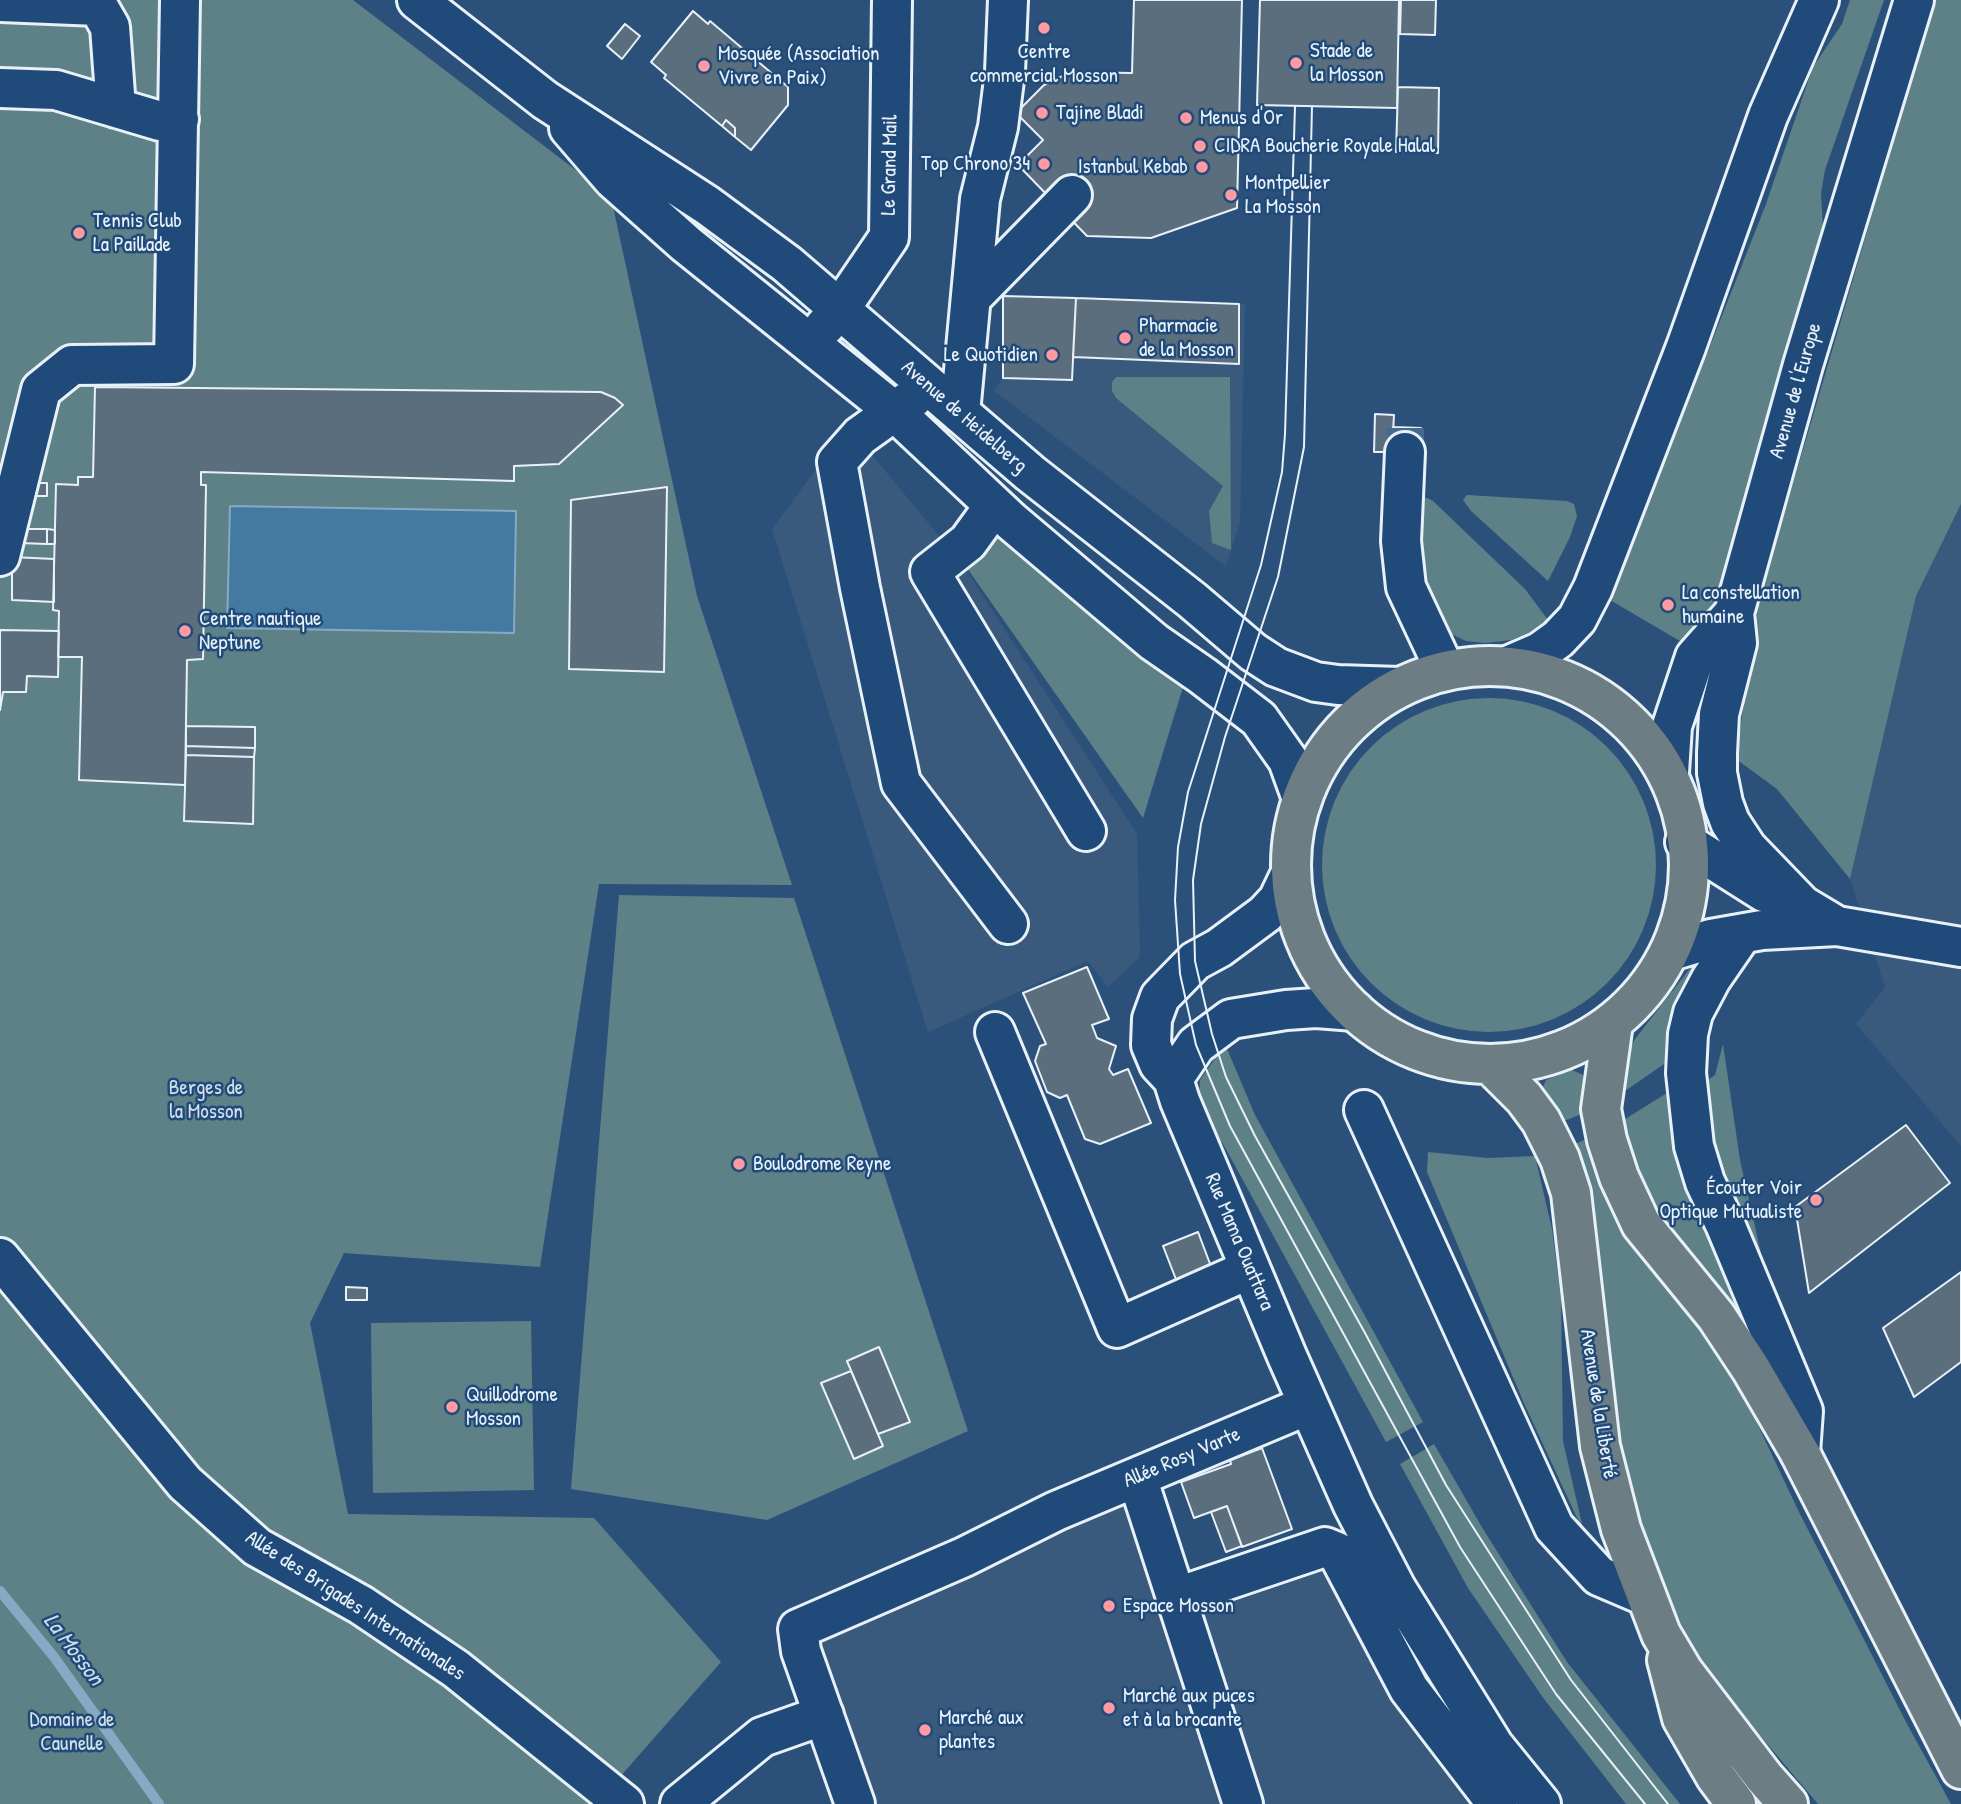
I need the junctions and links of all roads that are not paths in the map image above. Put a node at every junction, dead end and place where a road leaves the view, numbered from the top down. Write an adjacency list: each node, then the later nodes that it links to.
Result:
1 (180, 0): 10 (street)
2 (892, 0): 14 (street, Le Grand Mail)
3 (1008, 0): 13 (street)
4 (1819, 0): 23 (street)
5 (1914, 0): 22 (street, Avenue de l'Europe)
6 (421, 1): 9 (street, Avenue de Heidelberg)
7 (0, 2): 11 (street)
8 (0, 88): 11 (street)
9 (545, 100): 14 (street, Avenue de Heidelberg); 15 (street, Avenue de Heidelberg)
10 (179, 102): 11 (street); 21 (street)
11 (116, 108)
12 (1072, 195): 13 (street)
13 (971, 298): 18 (street)
14 (840, 309): 15 (street, Le Grand Mail); 16 (street, Avenue de Heidelberg)
15 (808, 344): 17 (street, Avenue de Heidelberg)
16 (930, 387): 17 (street); 18 (street, Avenue de Heidelberg)
17 (894, 411): 20 (street, Avenue de Heidelberg); 32 (street)
18 (960, 413): 25 (street, Avenue de Heidelberg)
19 (1405, 452): 24 (street)
20 (994, 506): 27 (street, Avenue de Heidelberg); 28 (street)
21 (0, 556)
22 (1734, 613): 26 (street, Avenue de l'Europe); 31 (street)
23 (1510, 665): 24 (main road); 26 (main road)
24 (1445, 670): 25 (main road)
25 (1400, 687): 27 (main road)
26 (1669, 772): 29 (main road)
27 (1301, 796): 30 (main road)
28 (1086, 831)
29 (1685, 842): 31 (street); 36 (main road)
30 (1290, 875): 37 (main road); 41 (street, Rue Mama Ouattara)
31 (1802, 905): 33 (street)
32 (1008, 924)
33 (1837, 926): 34 (street); 35 (street)
34 (1742, 934): 36 (street); 46 (street)
35 (1961, 947)
36 (1671, 951): 38 (main road)
37 (1354, 1011): 40 (main road); 41 (street)
38 (1613, 1023): 40 (main road); 46 (main road)
39 (995, 1032): 44 (street)
40 (1490, 1064): 50 (main road, Avenue de la Liberté)
41 (1173, 1079): 44 (street, Rue Mama Ouattara)
42 (1364, 1110): 50 (street)
43 (0, 1258): 55 (street, Allée des Brigades Internationales)
44 (1250, 1269): 45 (street, Rue Mama Ouattara)
45 (1308, 1405): 47 (street, Allée Rosy Varte); 48 (street, Rue Mama Ouattara)
46 (1800, 1453): 54 (main road)
47 (1137, 1477): 51 (street); 53 (street, Allée Rosy Varte)
48 (1341, 1480): 49 (street); 60 (street, Rue Mama Ouattara)
49 (1325, 1548): 51 (street); 59 (street)
50 (1646, 1596): 52 (main road, Avenue de la Liberté)
51 (1177, 1597): 58 (street)
52 (1661, 1634): 61 (main road); 62 (main road, Avenue de la Liberté)
53 (824, 1715): 56 (street); 57 (street)
54 (1961, 1769)
55 (624, 1804)
56 (680, 1804)
57 (855, 1804)
58 (1243, 1804)
59 (1497, 1804)
60 (1541, 1804)
61 (1736, 1804)
62 (1788, 1804)

